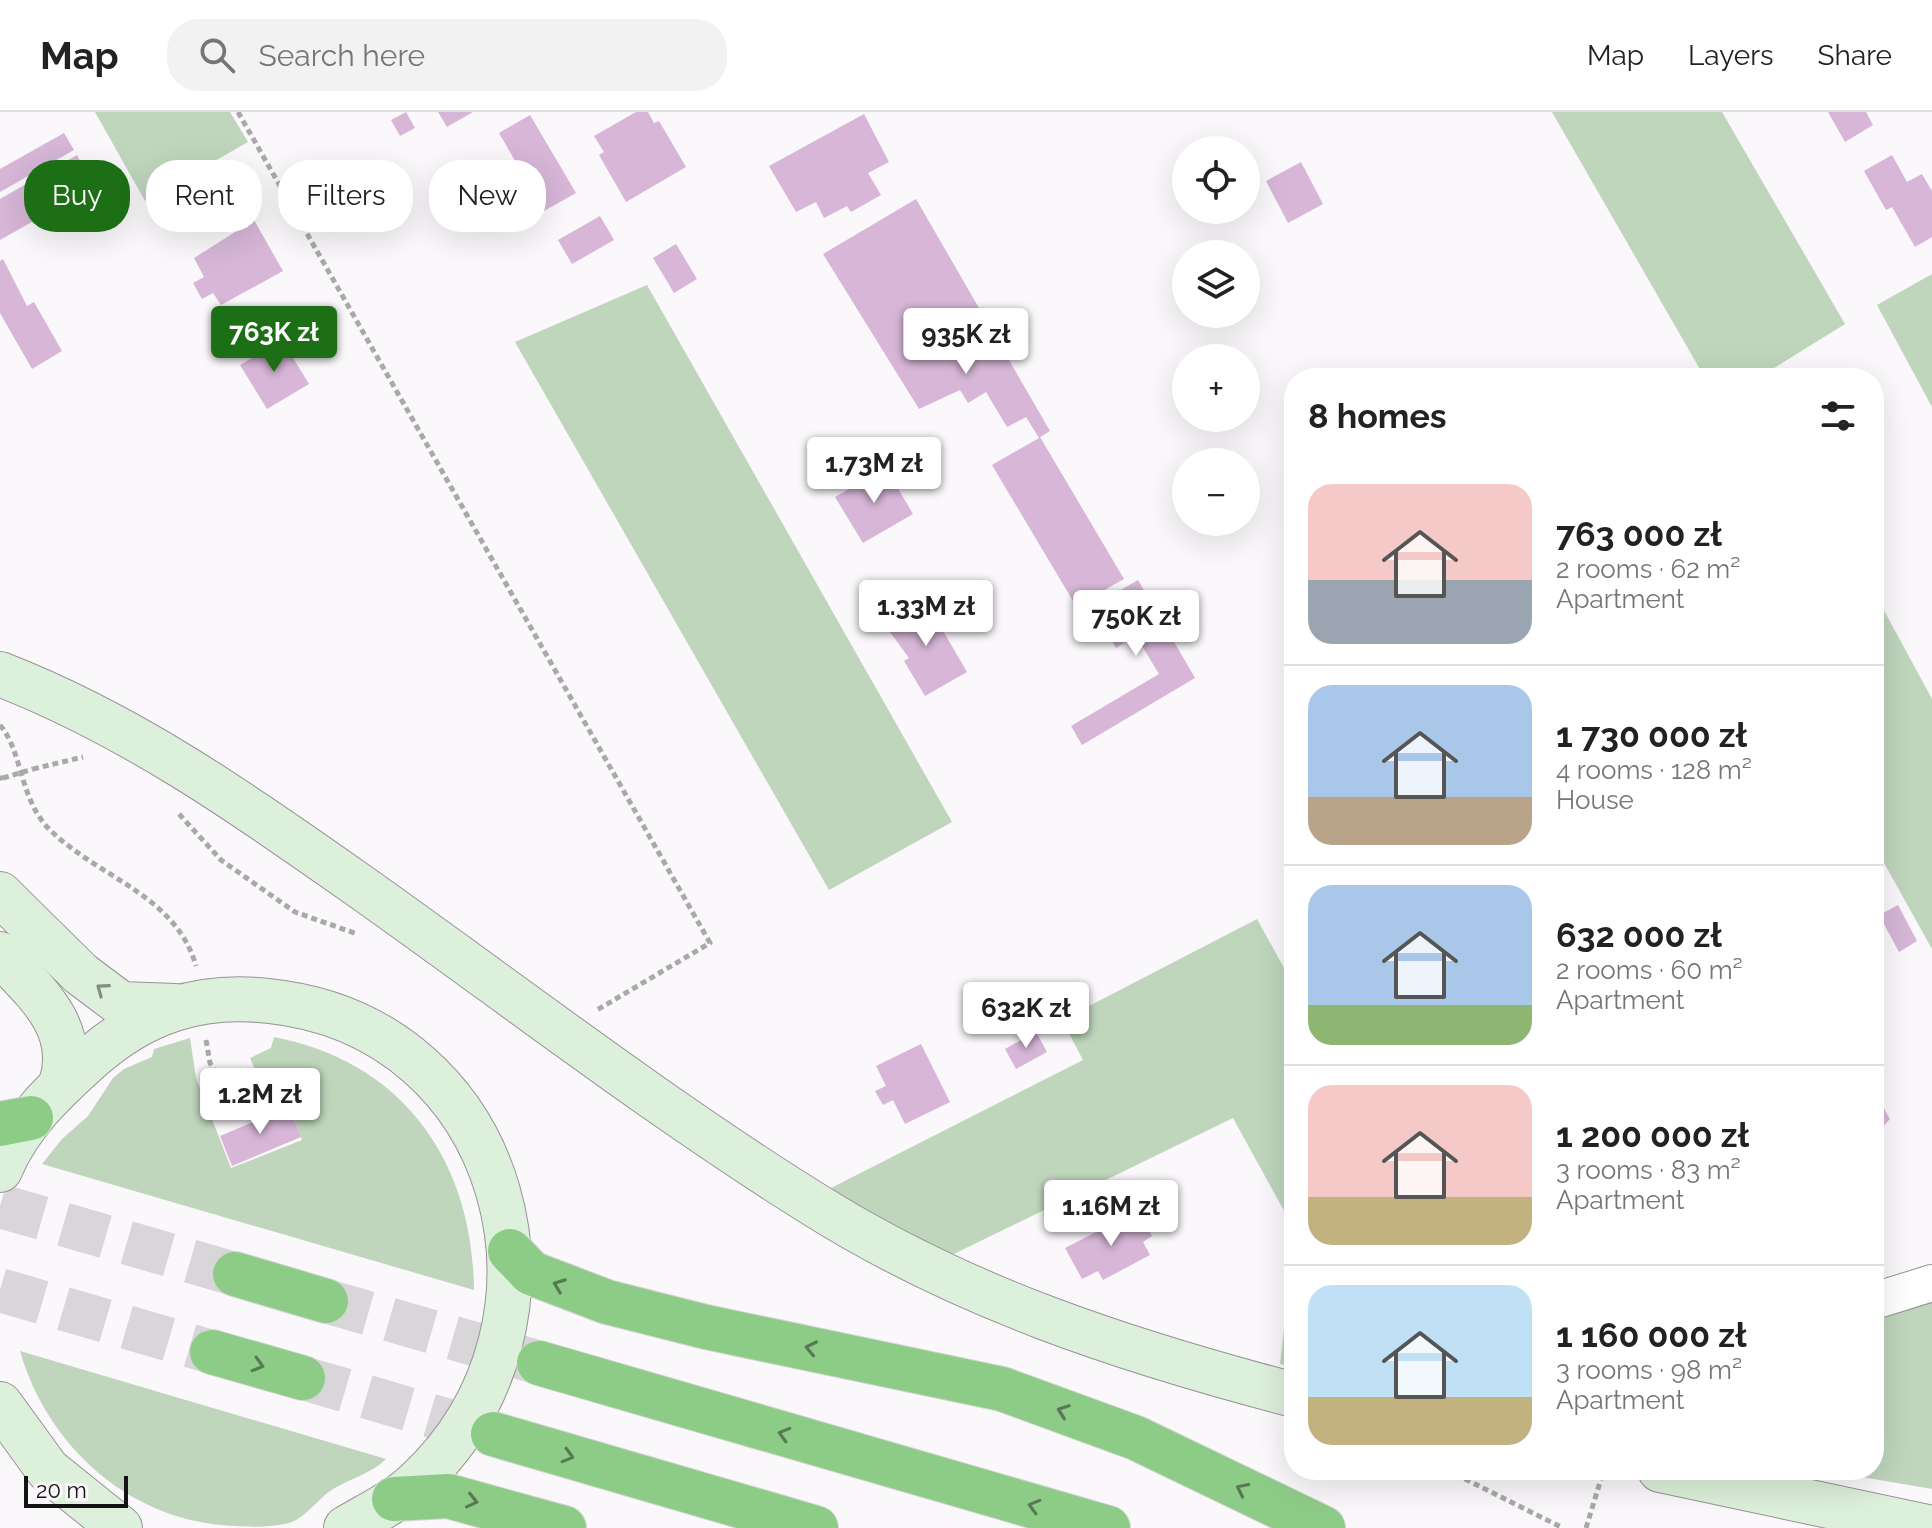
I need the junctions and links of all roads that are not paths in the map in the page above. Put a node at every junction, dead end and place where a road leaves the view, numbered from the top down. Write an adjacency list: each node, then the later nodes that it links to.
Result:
1 (0, 674): 16 (street)
2 (0, 894): 4 (street, one-way to 2)
3 (0, 954): 5 (street)
4 (190, 1021): 5 (street); 8 (street)
5 (61, 1084): 6 (street)
6 (15, 1121): 7 (street)
7 (0, 1170)
8 (510, 1251): 20 (street); 26 (highway, one-way to 8)
9 (235, 1274): 12 (highway)
10 (1932, 1283): 11 (street)
11 (1884, 1298)
12 (326, 1301)
13 (212, 1352): 15 (highway, one-way to 15)
14 (539, 1363): 25 (highway, one-way to 14)
15 (303, 1378)
16 (1284, 1392)
17 (0, 1404): 21 (street)
18 (493, 1434): 24 (highway, one-way to 24)
19 (1707, 1480): 27 (street)
20 (394, 1499): 22 (street); 23 (highway, one-way to 23)
21 (120, 1528)
22 (346, 1528)
23 (564, 1528)
24 (816, 1528)
25 (1108, 1528)
26 (1323, 1528)
27 (1932, 1528)

